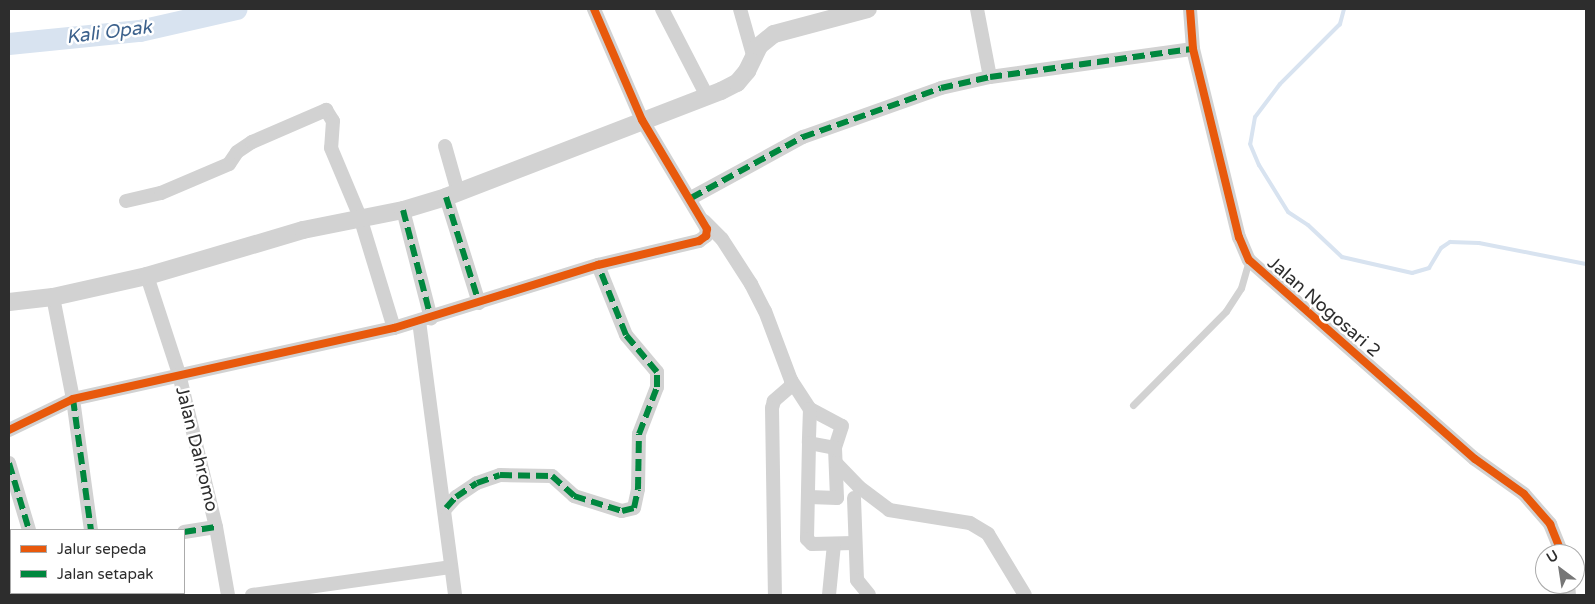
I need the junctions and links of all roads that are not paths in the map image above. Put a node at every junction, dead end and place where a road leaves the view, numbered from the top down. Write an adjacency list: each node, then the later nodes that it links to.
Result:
1 (594, 9): 11 (street)
2 (662, 9): 10 (street)
3 (740, 9): 8 (street)
4 (868, 9): 8 (street)
5 (977, 9): 9 (street)
6 (1190, 9): 7 (street, Jalan Nogosari 2)
7 (1193, 49): 9 (street); 19 (street, Jalan Nogosari 2)
8 (753, 55): 10 (street)
9 (990, 77): 14 (street)
10 (708, 96): 11 (street)
11 (642, 120): 13 (street); 14 (street)
12 (445, 146): 13 (street)
13 (452, 195): 16 (street); 24 (street)
14 (691, 198): 18 (street)
15 (126, 201): 17 (street)
16 (403, 210): 17 (street); 25 (street)
17 (360, 217): 21 (street); 26 (street)
18 (702, 218): 20 (street); 28 (street)
19 (1249, 260): 30 (lane); 48 (street, Jalan Nogosari 2)
20 (598, 265): 24 (street); 41 (street)
21 (147, 276): 22 (street); 27 (street, Jalan Dahromo)
22 (53, 296): 23 (street); 29 (street)
23 (9, 302)
24 (479, 303): 25 (street)
25 (425, 319): 26 (street); 41 (street)
26 (394, 328): 27 (street)
27 (179, 374): 29 (street); 42 (street, Jalan Dahromo)
28 (791, 380): 31 (street); 53 (street)
29 (73, 399): 32 (street); 44 (street)
30 (1133, 405)
31 (810, 408): 33 (street); 34 (street)
32 (9, 430)
33 (809, 443): 34 (street); 37 (street)
34 (835, 448): 36 (street)
35 (9, 463): 43 (street)
36 (836, 463): 38 (street); 39 (street)
37 (808, 497): 39 (street); 47 (street)
38 (873, 497): 40 (street); 56 (street)
39 (837, 498): 40 (street)
40 (854, 498): 46 (street)
41 (446, 508): 49 (street)
42 (216, 527): 45 (street); 50 (street, Jalan Dahromo)
43 (28, 529)
44 (91, 529)
45 (185, 532)
46 (854, 543): 47 (street); 55 (street)
47 (834, 544): 54 (street)
48 (1558, 544)
49 (450, 566): 51 (street); 52 (street)
50 (228, 595)
51 (252, 595)
52 (455, 595)
53 (775, 595)
54 (829, 595)
55 (868, 595)
56 (1024, 595)

